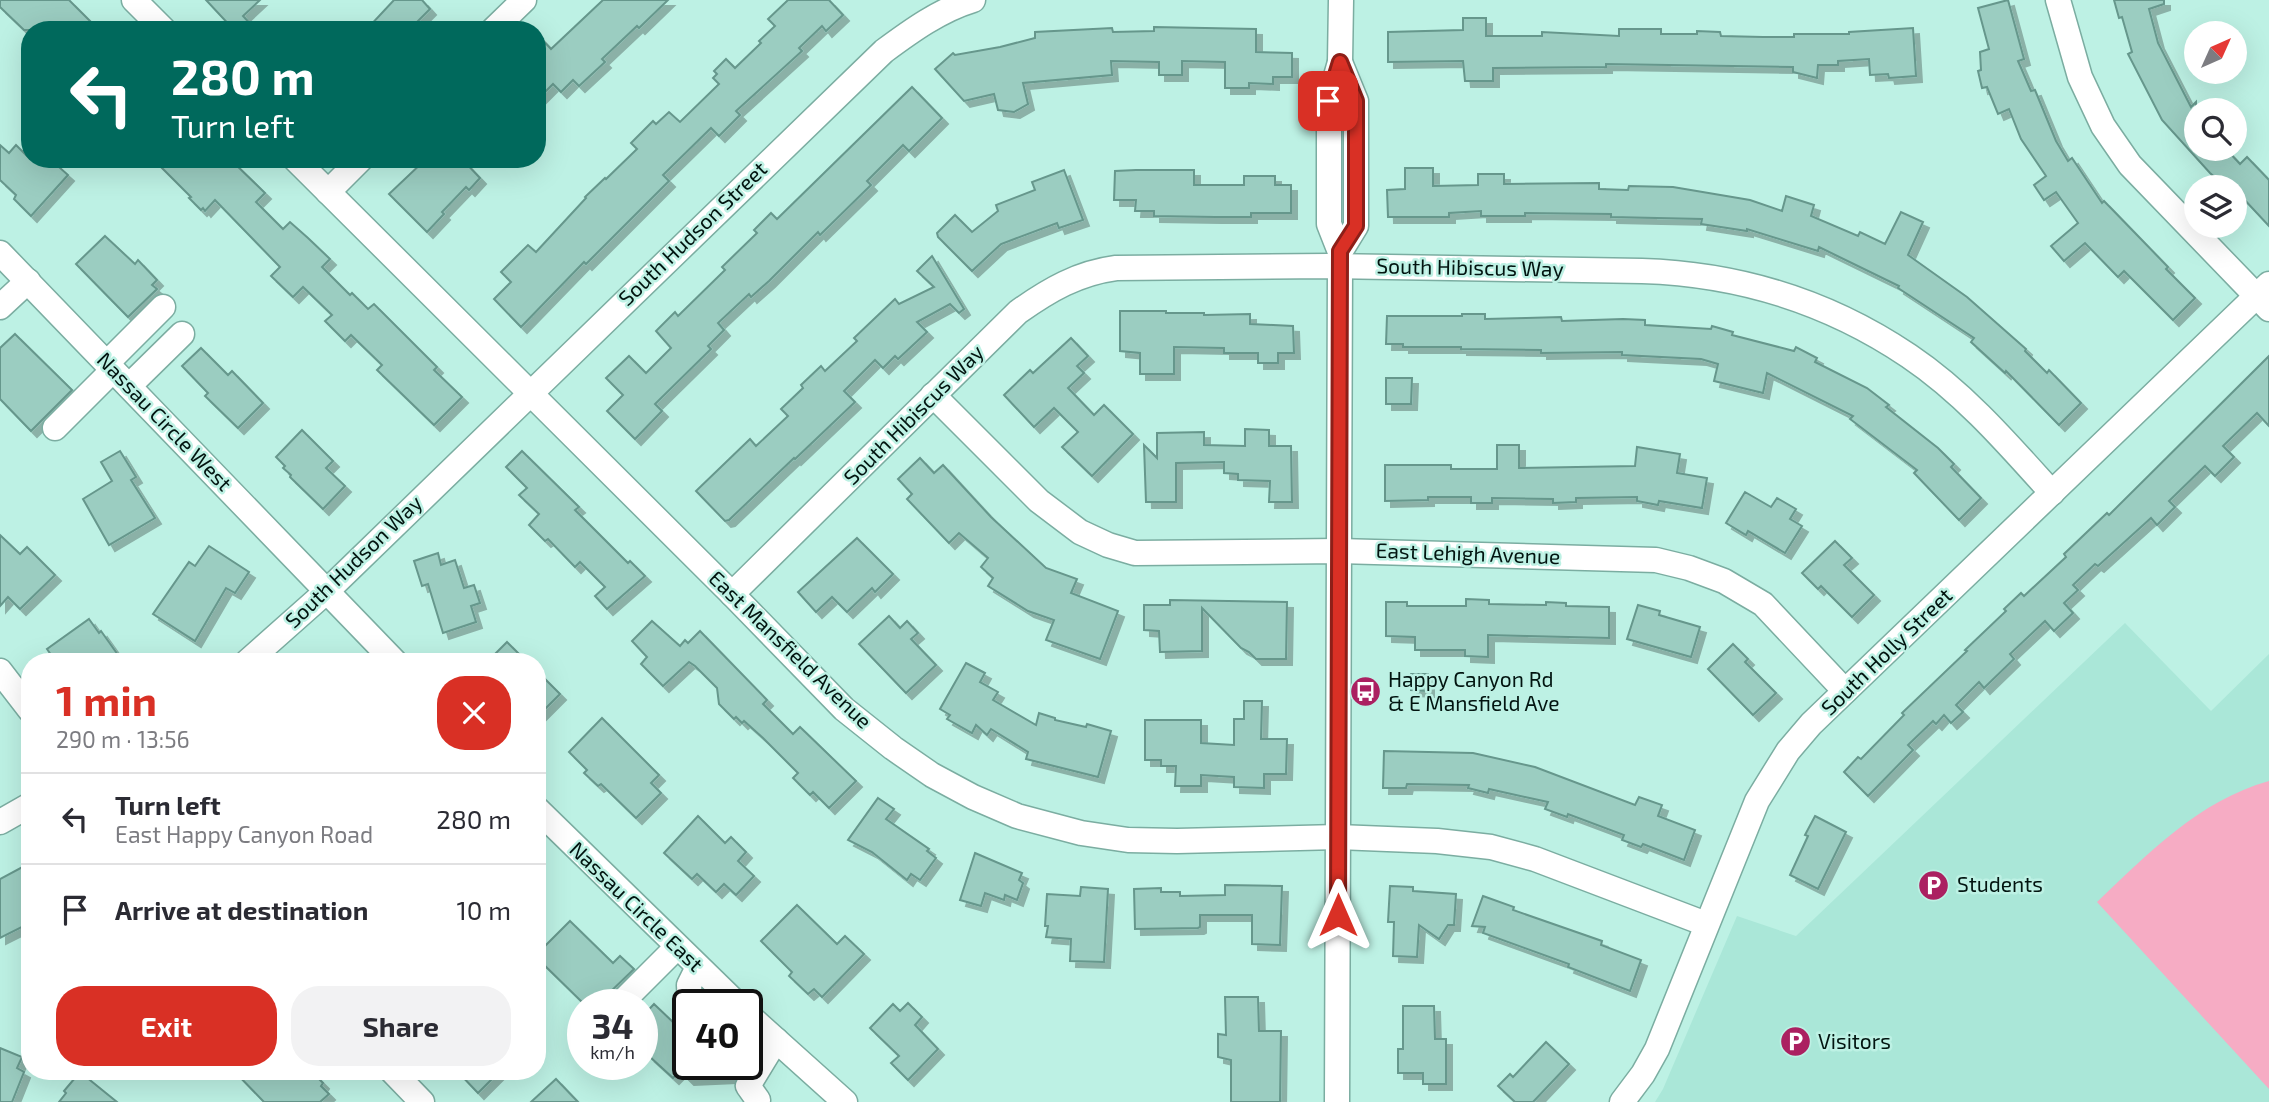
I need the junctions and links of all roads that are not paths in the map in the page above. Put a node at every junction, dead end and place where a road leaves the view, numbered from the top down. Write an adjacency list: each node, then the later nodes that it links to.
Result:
1 (134, 0): 6 (street)
2 (524, 0): 7 (street)
3 (973, 0): 19 (street, South Hudson Street)
4 (1341, 0): 12 (street)
5 (2058, 0): 14 (street)
6 (155, 21)
7 (502, 21)
8 (304, 168): 10 (street, East Mansfield Avenue)
9 (352, 168): 10 (street)
10 (328, 192): 19 (street, East Mansfield Avenue)
11 (0, 253): 13 (street, Nassau Circle West)
12 (1340, 259): 20 (street, South Hibiscus Way); 23 (street, South Hibiscus Way); 24 (street)
13 (28, 281): 15 (street); 18 (street, Nassau Circle West)
14 (2265, 297): 23 (street, South Holly Street)
15 (1, 303)
16 (163, 307): 18 (street)
17 (182, 334): 18 (street)
18 (116, 373): 21 (street); 25 (street, Nassau Circle West)
19 (529, 393): 22 (street, South Hudson Street); 26 (street, East Mansfield Avenue)
20 (933, 396): 24 (street, East Lehigh Avenue); 26 (street, South Hibiscus Way)
21 (55, 428)
22 (429, 490): 25 (street, South Hudson Way)
23 (2052, 493): 30 (street, South Holly Street)
24 (1339, 551): 30 (street, East Lehigh Avenue); 35 (street)
25 (327, 591): 27 (street, South Hudson Way); 28 (street)
26 (732, 594): 35 (street, East Mansfield Avenue)
27 (257, 653)
28 (387, 653)
29 (0, 670): 31 (street)
30 (1845, 691): 36 (street, South Holly Street)
31 (21, 698)
32 (21, 810): 34 (street)
33 (546, 817): 37 (street, Nassau Circle East)
34 (0, 822)
35 (1338, 837): 36 (street, East Mansfield Avenue); 48 (street)
36 (1706, 924): 49 (street, South Holly Street)
37 (677, 947): 38 (street, Nassau Circle East); 39 (street)
38 (698, 967): 40 (street); 41 (street, Nassau Circle East)
39 (635, 989)
40 (689, 989)
41 (720, 989)
42 (763, 1029): 43 (street, Nassau Circle East)
43 (776, 1041): 45 (street); 47 (street, Nassau Circle East)
44 (401, 1080): 46 (street)
45 (758, 1100)
46 (422, 1102)
47 (844, 1102)
48 (1337, 1102)
49 (1622, 1102)

